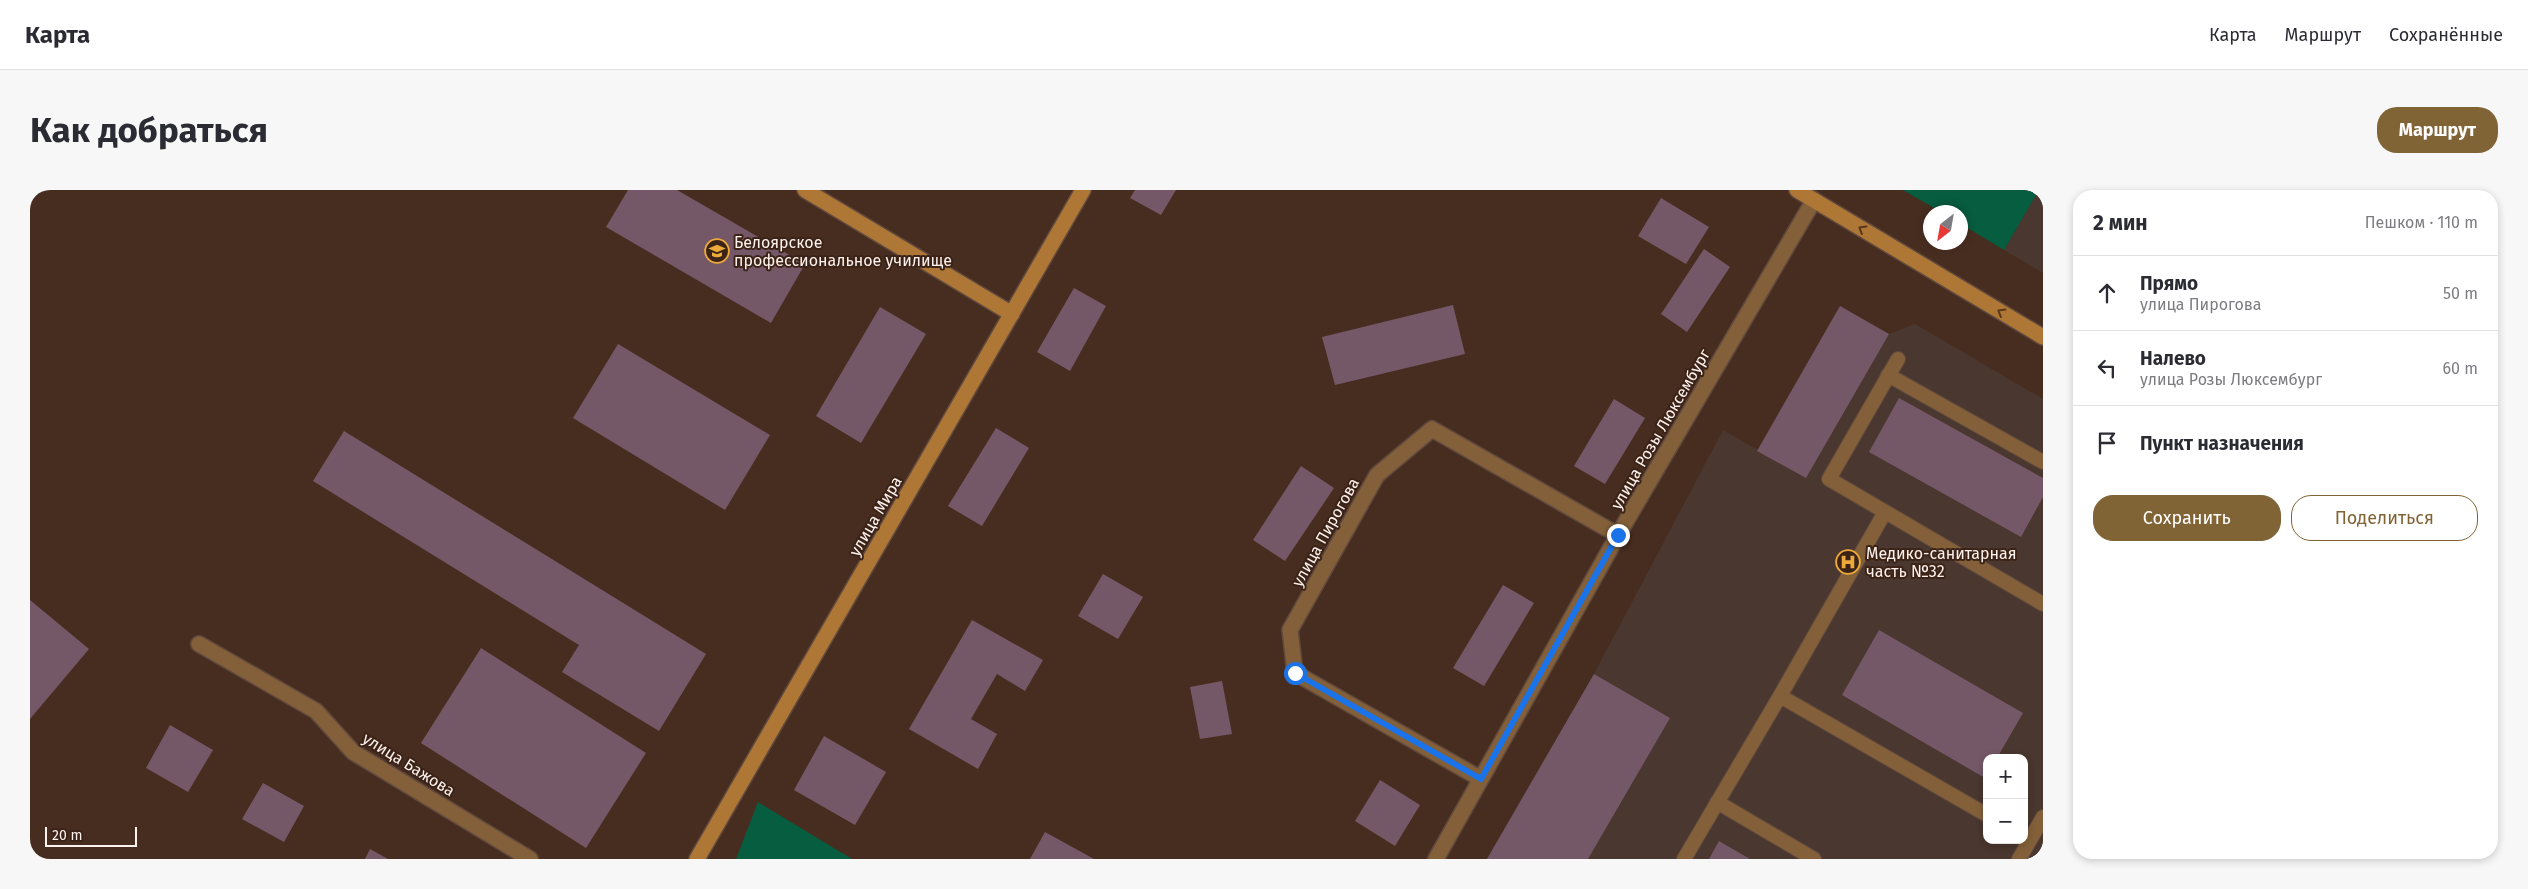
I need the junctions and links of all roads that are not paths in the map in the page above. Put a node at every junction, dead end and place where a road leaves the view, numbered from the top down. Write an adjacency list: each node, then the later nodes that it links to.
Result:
1 (805, 190): 5 (street)
2 (1083, 190): 5 (street, улица Мира)
3 (1797, 190): 4 (street)
4 (1814, 200): 6 (street, one-way to 4); 11 (street, улица Розы Люксембург)
5 (1012, 314): 22 (street, улица Мира)
6 (2043, 337)
7 (1898, 359): 8 (lane)
8 (1888, 375): 9 (lane); 10 (lane)
9 (2043, 462)
10 (1885, 512): 12 (lane); 14 (lane)
11 (1618, 535): 15 (street, улица Розы Люксембург); 15 (street, улица Пирогова)
12 (2043, 604)
13 (199, 644): 21 (street, улица Бажова)
14 (1780, 696): 16 (lane); 17 (lane)
15 (1481, 779): 23 (street, улица Розы Люксембург)
16 (1717, 802): 24 (lane); 25 (lane)
17 (1983, 813)
18 (2043, 817): 19 (lane)
19 (2028, 837)
20 (2025, 844): 26 (lane)
21 (530, 859)
22 (697, 859)
23 (1436, 859)
24 (1684, 859)
25 (1814, 859)
26 (2019, 859)

